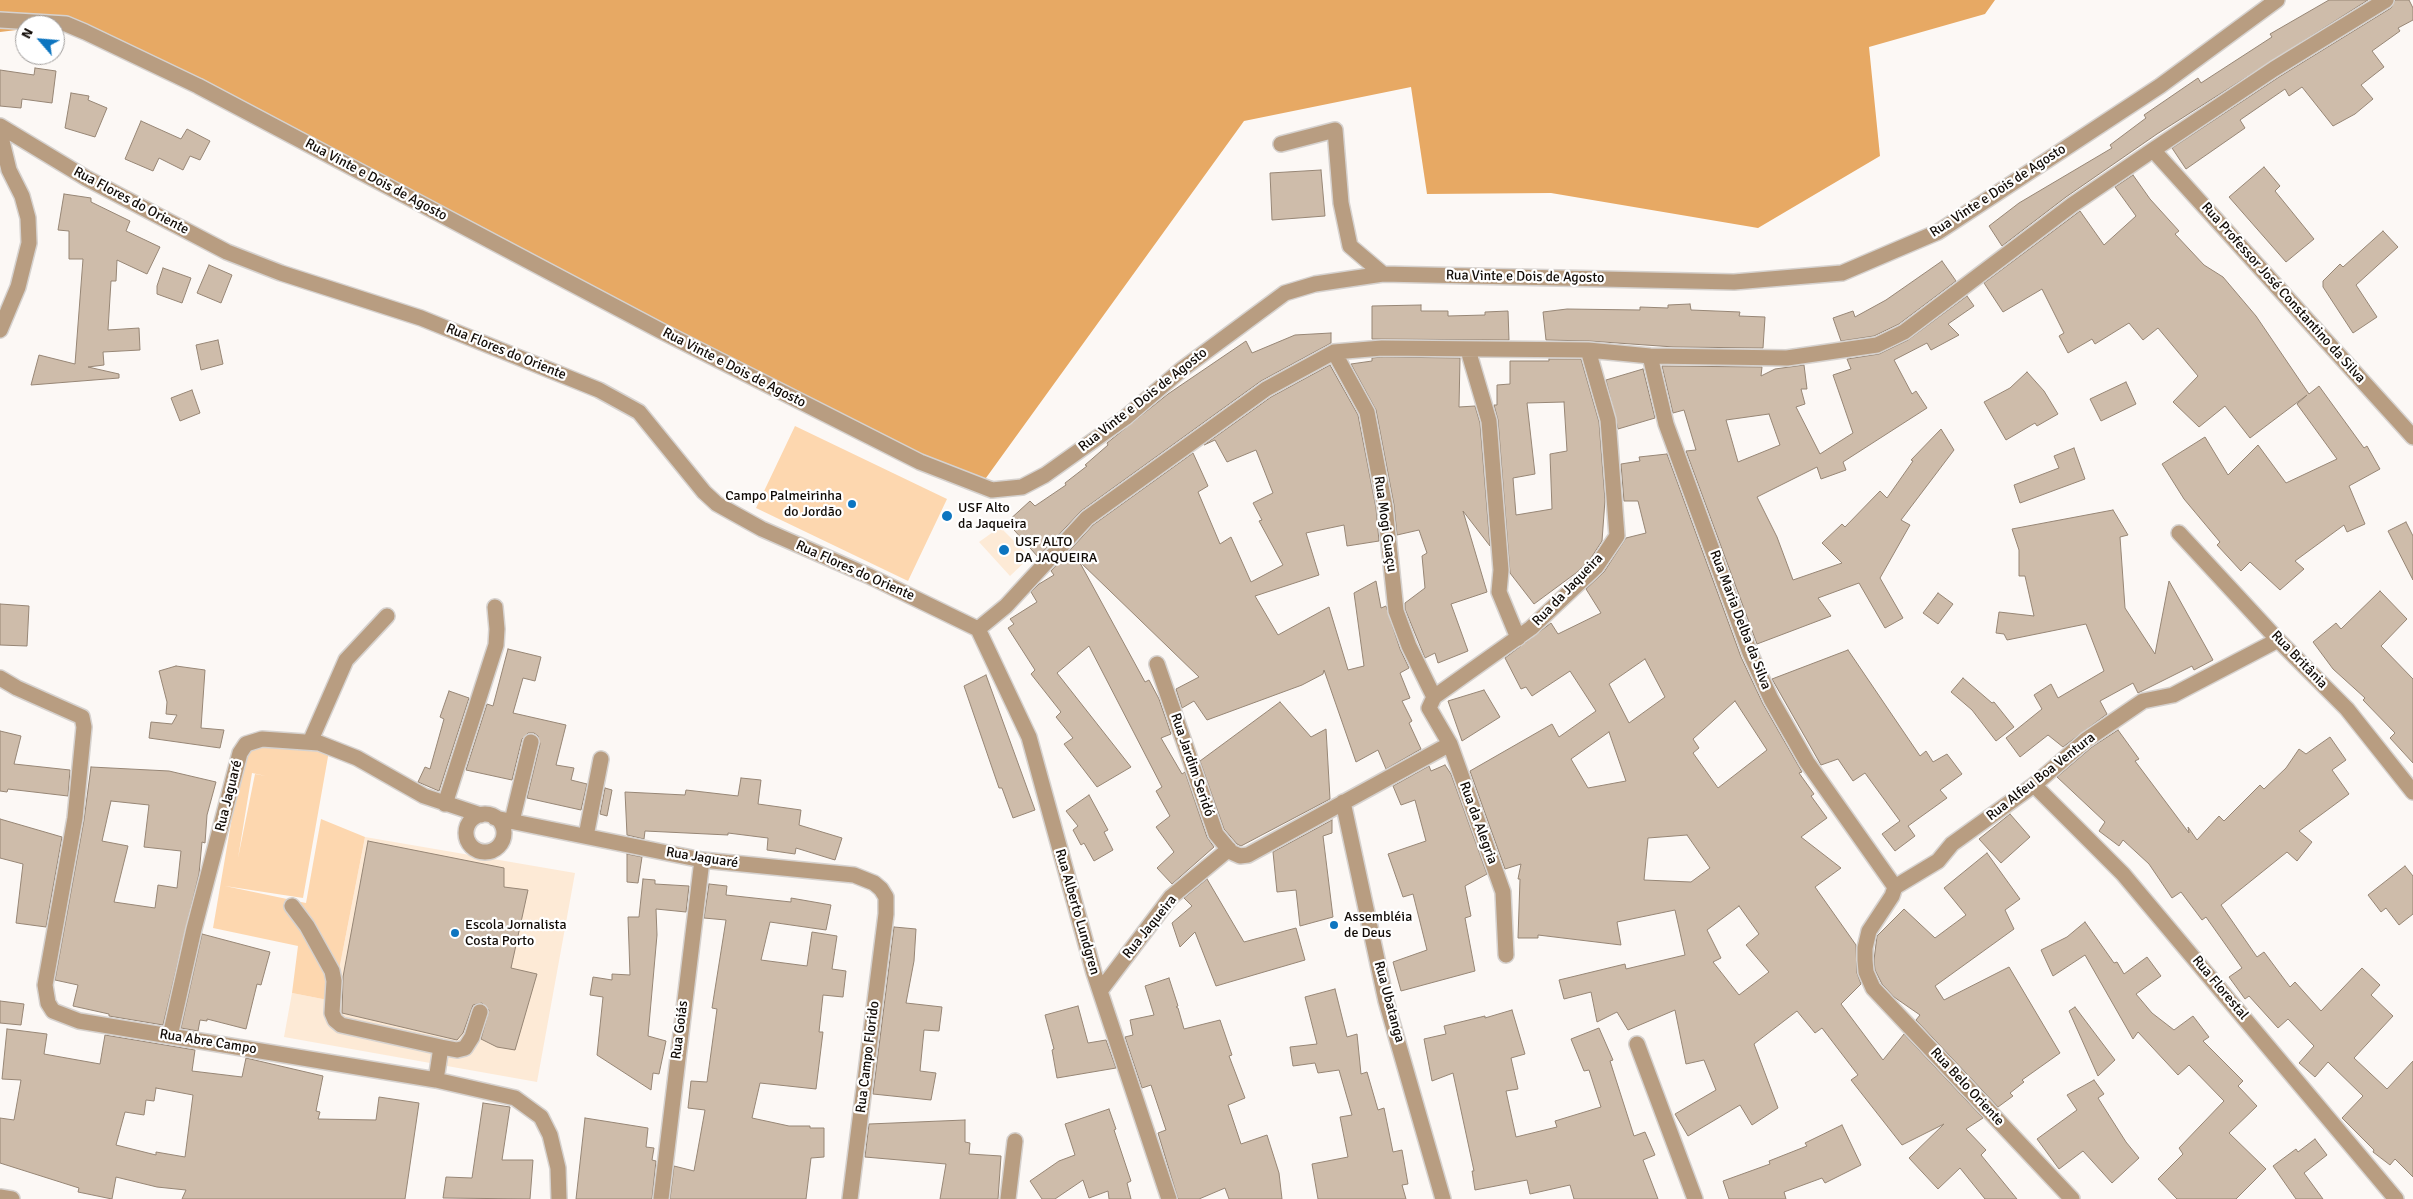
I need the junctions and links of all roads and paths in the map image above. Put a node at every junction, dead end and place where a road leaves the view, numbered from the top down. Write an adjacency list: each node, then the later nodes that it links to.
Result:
1 (2277, 0): 8 (street, Rua Vinte e Dois de Agosto)
2 (2386, 0): 7 (street)
3 (0, 20): 8 (street, Rua Vinte e Dois de Agosto)
4 (0, 126): 18 (street, Rua Flores do Oriente)
5 (0, 133): 9 (street)
6 (1281, 144): 8 (street)
7 (2153, 150): 13 (street); 14 (street, Rua Professor José Constantino da Silva)
8 (1383, 274)
9 (0, 330)
10 (1468, 350): 11 (street); 12 (street); 19 (street)
11 (1588, 350): 13 (street); 19 (street, Rua da Jaqueira)
12 (1334, 352): 18 (street); 23 (street, Rua Mogi Guaçu)
13 (1650, 356): 36 (street, Rua Maria Delba da Silva)
14 (2413, 437)
15 (2179, 533): 20 (street, Rua Britânia)
16 (495, 607): 31 (street)
17 (387, 616): 24 (street)
18 (978, 629): 40 (street, Rua Alberto Lundgren)
19 (1518, 638): 23 (street, Rua da Jaqueira)
20 (2278, 640): 28 (street, Rua Alfeu Boa Ventura); 29 (street, Rua Britânia)
21 (1157, 664): 34 (street, Rua Jardim Seridó)
22 (0, 678): 42 (street, Rua Abre Campo)
23 (1434, 697): 26 (street, Rua da Alegria)
24 (310, 742): 31 (street, Rua Jaguaré); 42 (street, Rua Jaguaré)
25 (531, 742): 32 (street)
26 (1450, 744): 30 (street); 39 (street, Rua da Alegria)
27 (601, 759): 33 (street)
28 (2034, 785): 36 (street, Rua Alfeu Boa Ventura); 57 (street, Rua Florestal)
29 (2413, 792)
30 (1343, 802): 34 (street); 54 (street, Rua Ubatanga)
31 (445, 804): 32 (street, Rua Jaguaré)
32 (512, 821): 33 (street, Rua Jaguaré)
33 (586, 836): 35 (street, Rua Jaguaré)
34 (1234, 853): 40 (street, Rua Jaqueira)
35 (702, 860): 38 (street, Rua Jaguaré); 50 (street, Rua Goiás)
36 (1895, 887): 56 (street, Rua Belo Oriente)
37 (292, 906): 44 (street)
38 (886, 914): 51 (street, Rua Campo Florido)
39 (1506, 955)
40 (1100, 991): 53 (street, Rua Alberto Lundgren)
41 (480, 1012): 44 (street)
42 (170, 1036): 45 (street, Rua Abre Campo)
43 (1637, 1044): 55 (street)
44 (441, 1047): 45 (street)
45 (436, 1080): 49 (street, Rua Abre Campo)
46 (1015, 1141): 52 (street)
47 (0, 1197): 48 (street)
48 (12, 1199)
49 (559, 1199)
50 (661, 1199)
51 (850, 1199)
52 (1008, 1199)
53 (1169, 1199)
54 (1443, 1199)
55 (1696, 1199)
56 (2072, 1199)
57 (2396, 1199)

